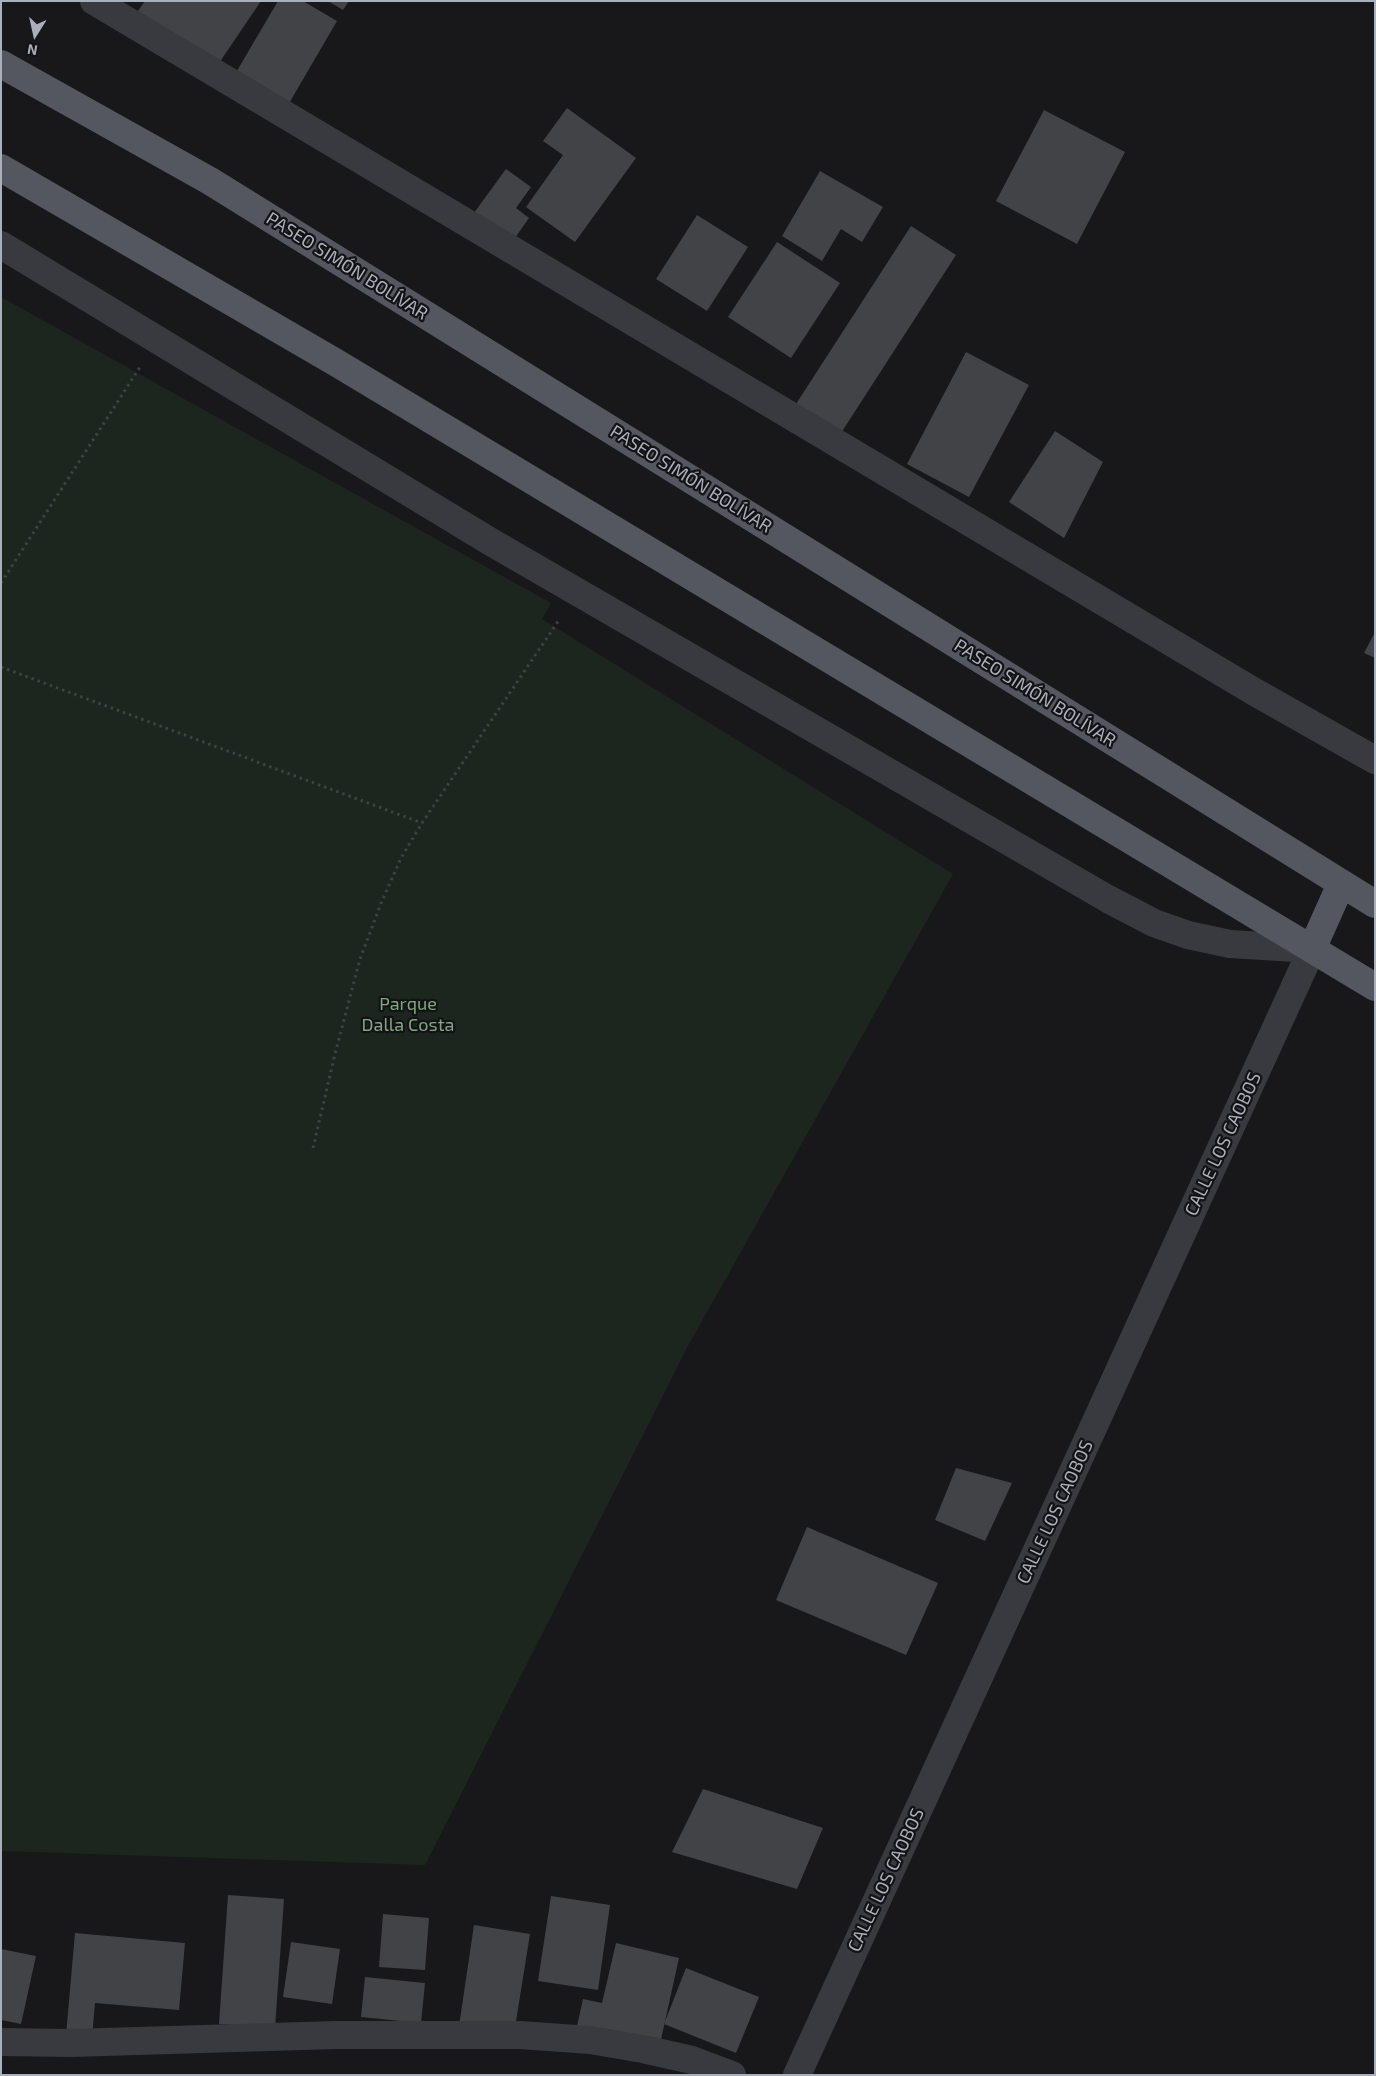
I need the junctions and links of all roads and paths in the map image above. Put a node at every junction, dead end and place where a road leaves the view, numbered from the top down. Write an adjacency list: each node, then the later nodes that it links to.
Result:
1 (94, 1): 9 (street)
2 (1, 64): 11 (main road, PASEO SIMÓN BOLÍVAR)
3 (1, 168): 13 (main road)
4 (1, 245): 5 (street)
5 (157, 340): 6 (path); 7 (street)
6 (1, 583)
7 (577, 592): 10 (path); 13 (street)
8 (1, 667): 10 (path)
9 (1375, 760)
10 (422, 823): 15 (path)
11 (1341, 884): 12 (main road, PASEO SIMÓN BOLÍVAR); 13 (main road)
12 (1375, 904)
13 (1312, 949): 14 (main road); 18 (street, CALLE LOS CAOBOS)
14 (1375, 987)
15 (313, 1148)
16 (1, 2042): 17 (street)
17 (732, 2075)
18 (797, 2075)

